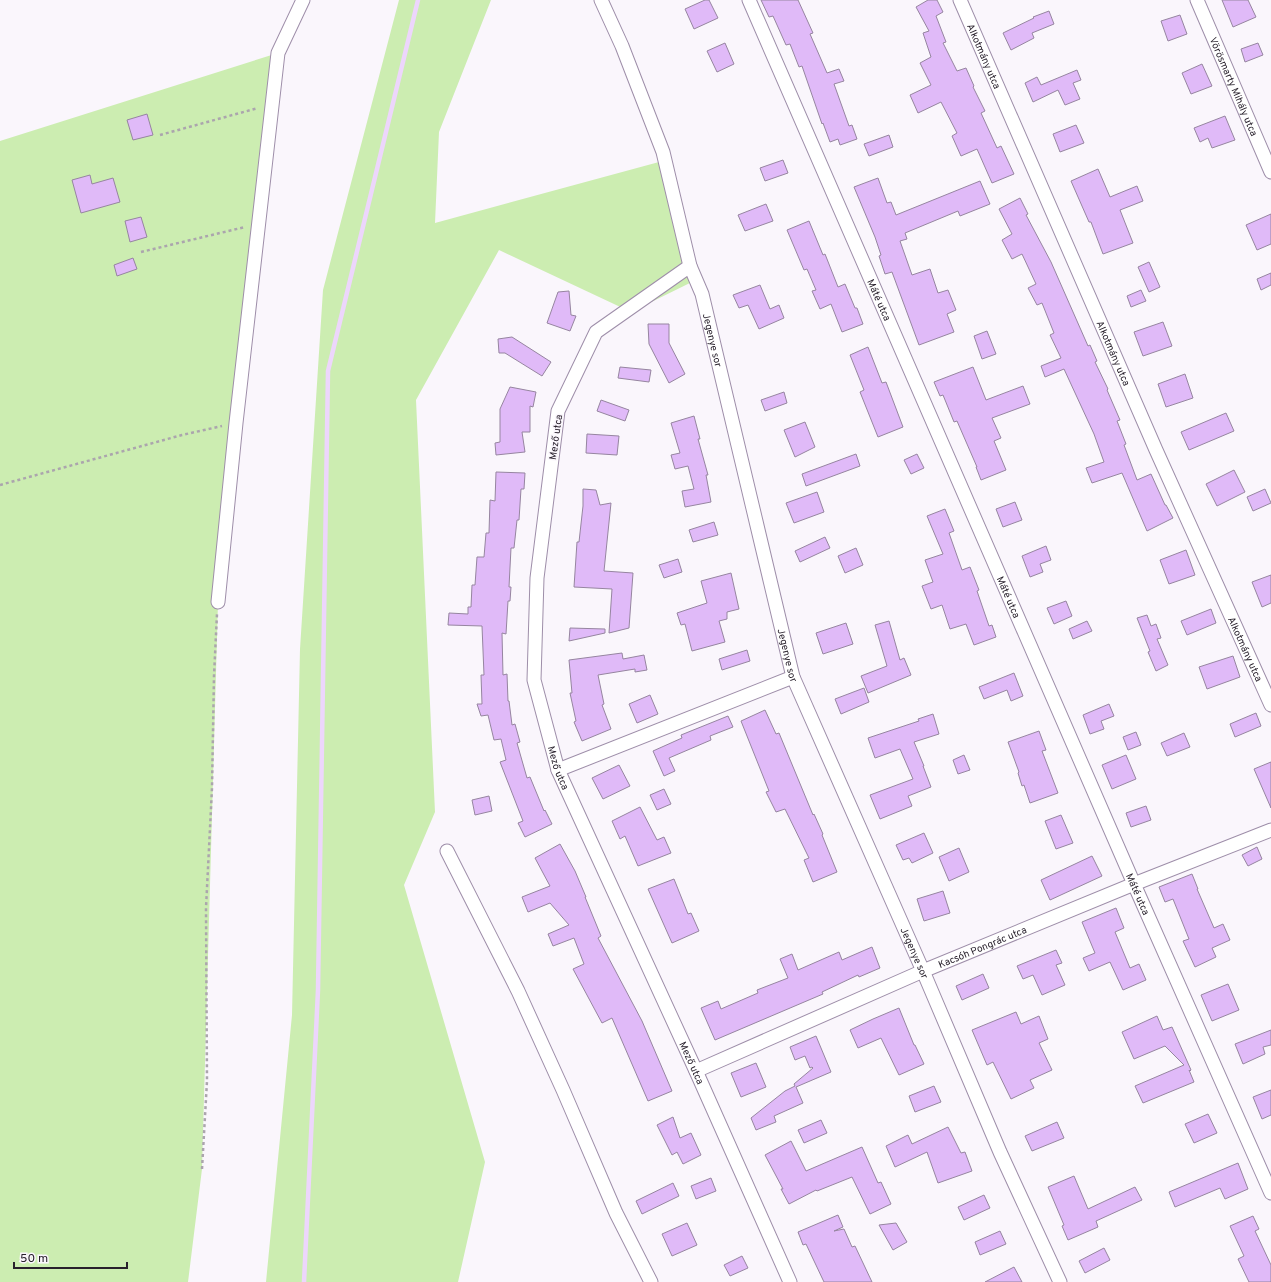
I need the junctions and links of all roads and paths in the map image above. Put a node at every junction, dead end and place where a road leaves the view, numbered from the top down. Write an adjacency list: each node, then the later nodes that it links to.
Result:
1 (303, 0): 6 (street)
2 (601, 0): 11 (street, Jegenye sor)
3 (749, 0): 20 (street, Máté utca)
4 (960, 0): 16 (street, Alkotmány utca)
5 (1197, 0): 8 (street, Vörösmarty Mihály utca)
6 (272, 104): 7 (path); 9 (street)
7 (160, 135)
8 (1271, 172)
9 (259, 224): 10 (path); 12 (street)
10 (141, 252)
11 (690, 266): 15 (street, Jegenye sor); 17 (street, Mező utca)
12 (236, 422): 13 (path); 14 (street)
13 (0, 485)
14 (218, 602): 23 (path)
15 (793, 677): 17 (street); 21 (street, Jegenye sor)
16 (1271, 705)
17 (558, 770): 22 (street, Mező utca)
18 (1271, 830): 20 (street, Kacsóh Pongrác utca)
19 (447, 851): 25 (street)
20 (1134, 884): 21 (street, Kacsóh Pongrác utca); 24 (street, Máté utca)
21 (923, 971): 22 (street, Kacsóh Pongrác utca); 27 (street, Jegenye sor)
22 (696, 1071): 26 (street, Mező utca)
23 (202, 1169)
24 (1271, 1193)
25 (651, 1282)
26 (790, 1282)
27 (1060, 1282)

